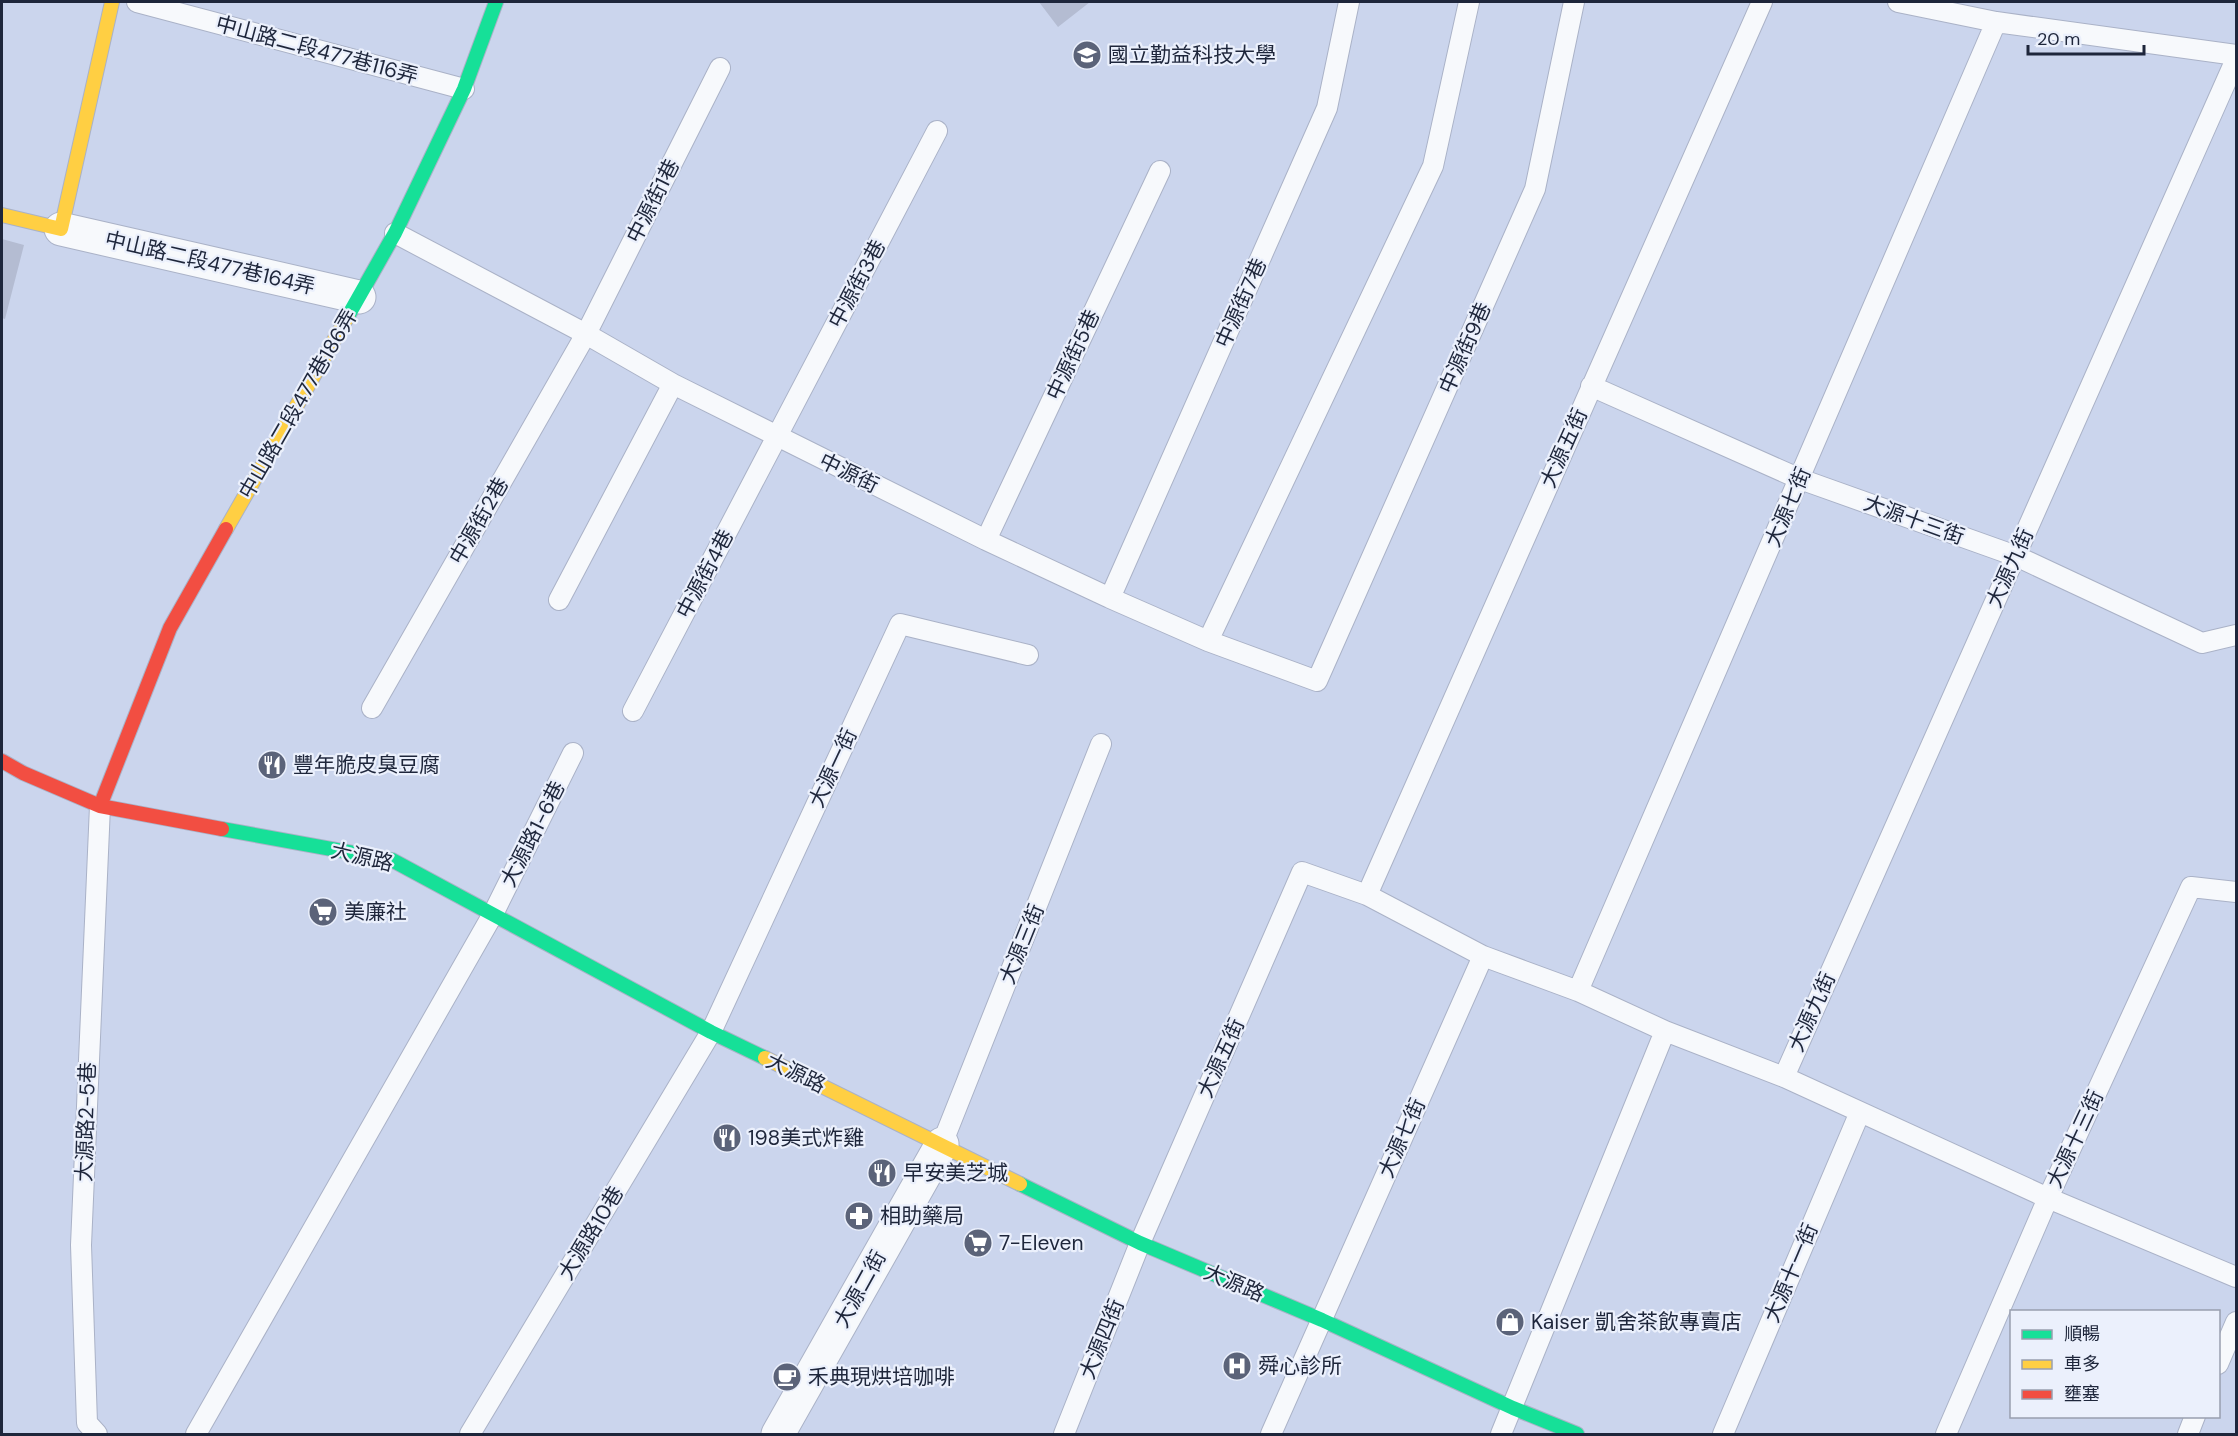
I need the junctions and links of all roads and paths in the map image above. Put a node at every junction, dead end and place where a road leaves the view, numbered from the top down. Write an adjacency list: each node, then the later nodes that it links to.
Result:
1 (112, 2): 16 (street)
2 (137, 2): 12 (lane, 中山路二段477巷116弄)
3 (496, 2): 12 (street, 中山路二段477巷186弄)
4 (1349, 2): 26 (lane, 中源街7巷)
5 (1469, 2): 29 (lane)
6 (1574, 2): 31 (lane, 中源街9巷)
7 (1762, 2): 21 (lane, 大源五街)
8 (1898, 2): 9 (lane)
9 (1996, 22): 10 (lane); 23 (lane, 大源七街)
10 (2236, 57): 25 (lane, 大源九街)
11 (720, 68): 19 (lane, 中源街1巷)
12 (464, 89): 17 (street, 中山路二段477巷186弄)
13 (937, 131): 22 (lane, 中源街3巷)
14 (1160, 171): 24 (lane, 中源街5巷)
15 (2, 215): 16 (street, 中山路二段477巷164弄)
16 (62, 229): 18 (street, 中山路二段477巷164弄)
17 (395, 233): 18 (street, 中山路二段477巷186弄); 19 (lane, 中源街)
18 (359, 297): 37 (street, 中山路二段477巷186弄)
19 (585, 334): 20 (lane, 中源街); 32 (lane, 中源街2巷)
20 (673, 384): 22 (lane, 中源街); 27 (lane)
21 (1591, 386): 23 (lane, 大源十三街); 39 (lane, 大源五街)
22 (776, 437): 24 (lane, 中源街); 33 (lane, 中源街4巷)
23 (1800, 479): 25 (lane, 大源十三街); 42 (lane, 大源七街)
24 (986, 540): 26 (lane, 中源街)
25 (2016, 556): 28 (lane, 大源十三街); 45 (lane, 大源九街)
26 (1110, 598): 29 (lane, 中源街)
27 (560, 600)
28 (2236, 635)
29 (1208, 641): 31 (lane, 中源街)
30 (1028, 655): 44 (lane, 大源一街)
31 (1317, 681)
32 (372, 708)
33 (633, 711)
34 (1101, 744): 47 (lane, 大源三街)
35 (573, 753): 40 (lane, 大源路1-6巷)
36 (2, 761): 37 (street, 大源路)
37 (100, 806): 40 (street, 大源路); 56 (lane, 大源路2-5巷)
38 (2236, 892): 48 (lane, 大源十三街)
39 (1367, 895): 41 (lane); 49 (lane, 大源五街)
40 (493, 914): 44 (street, 大源路); 57 (lane)
41 (1483, 956): 42 (lane); 51 (lane, 大源七街)
42 (1578, 991): 43 (lane)
43 (1665, 1031): 45 (lane); 54 (lane)
44 (711, 1032): 47 (street, 大源路); 58 (lane, 大源路10巷)
45 (1784, 1077): 46 (lane)
46 (1860, 1112): 48 (lane); 64 (lane, 大源十一街)
47 (942, 1144): 49 (street, 大源路); 59 (street, 大源二街)
48 (2048, 1197): 50 (lane); 65 (lane, 大源十三街)
49 (1140, 1243): 51 (street, 大源路); 60 (lane, 大源四街)
50 (2236, 1277)
51 (1322, 1320): 54 (street, 大源路); 61 (lane, 大源七街)
52 (2236, 1322): 53 (lane)
53 (2220, 1359)
54 (1513, 1408): 62 (lane); 63 (street, 大源路)
55 (2194, 1418): 66 (lane)
56 (97, 1434)
57 (196, 1434)
58 (470, 1434)
59 (778, 1434)
60 (1064, 1434)
61 (1271, 1434)
62 (1501, 1434)
63 (1577, 1434)
64 (1723, 1434)
65 (1946, 1434)
66 (2188, 1434)

